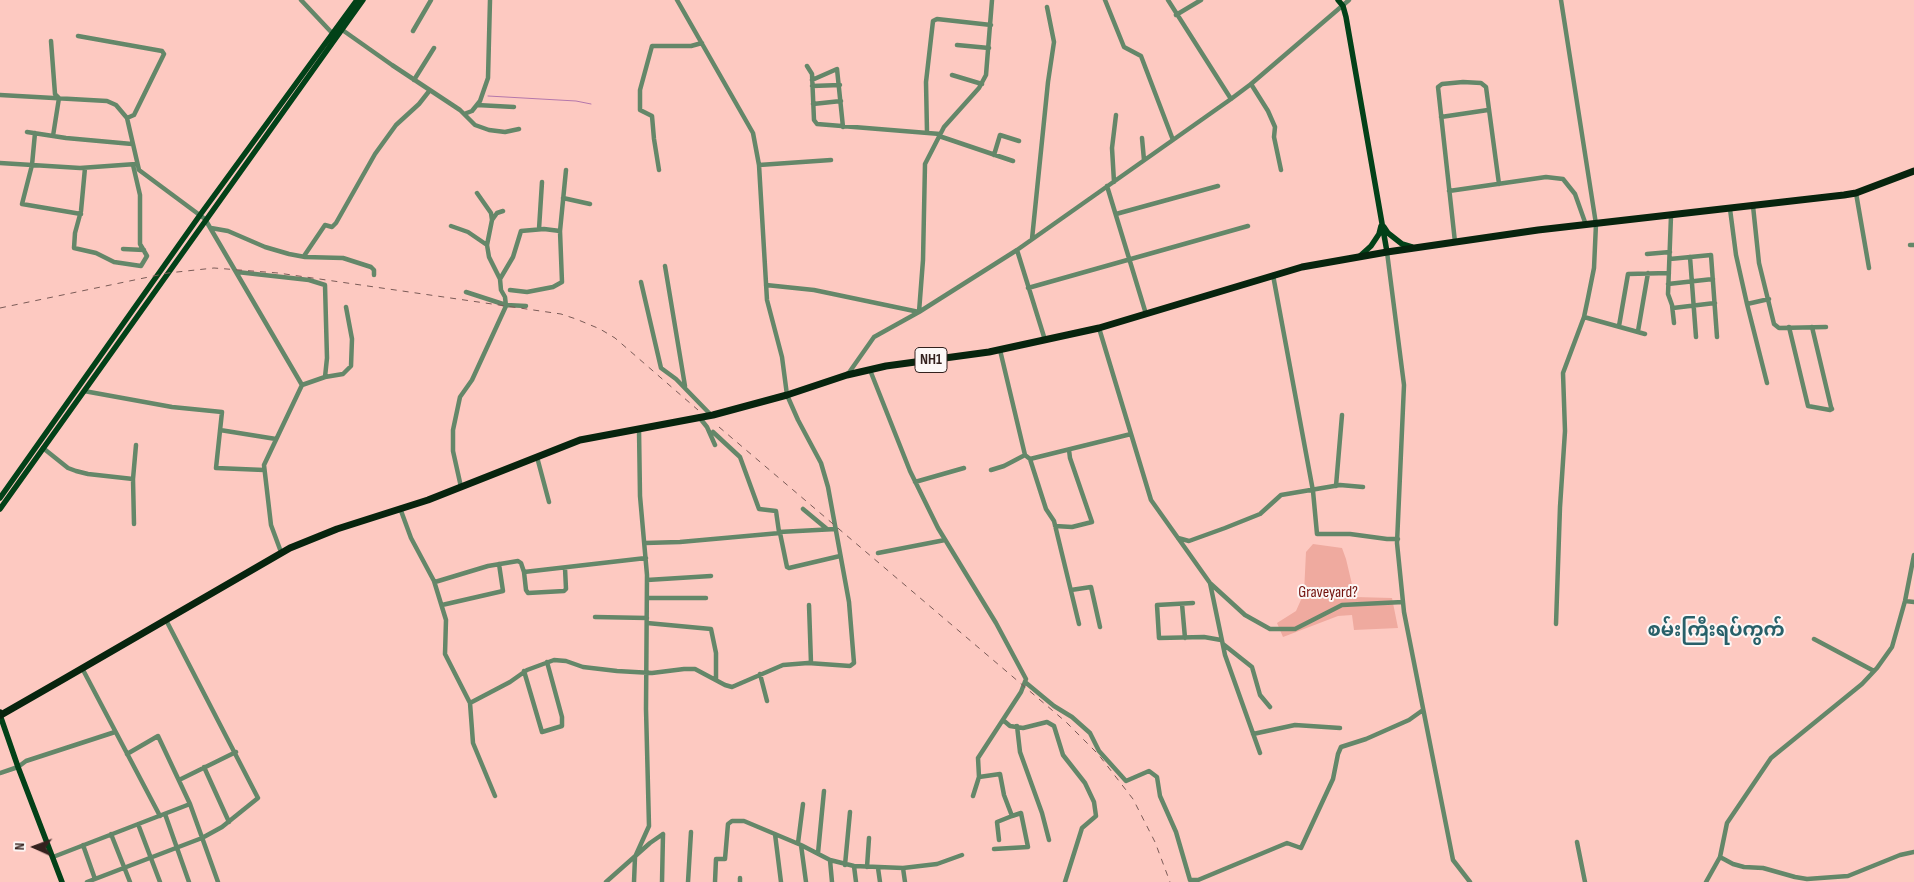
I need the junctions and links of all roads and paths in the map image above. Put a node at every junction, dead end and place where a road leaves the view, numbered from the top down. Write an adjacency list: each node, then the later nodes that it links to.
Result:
1 (301, 0): 21 (street)
2 (357, 0): 19 (main road)
3 (363, 0): 19 (main road)
4 (431, 0): 20 (street)
5 (490, 0): 42 (street)
6 (677, 0): 24 (street)
7 (988, 0): 8 (street)
8 (992, 0): 18 (street)
9 (1105, 0): 57 (street)
10 (1168, 0): 17 (street)
11 (1201, 0): 17 (street)
12 (1338, 0): 15 (main road)
13 (1349, 0): 15 (street)
14 (1561, 0): 92 (street)
15 (1343, 6): 33 (street); 90 (main road)
16 (1047, 7): 99 (street)
17 (1176, 15): 39 (street)
18 (991, 25): 27 (street); 52 (street)
19 (340, 28): 21 (main road); 30 (street); 89 (main road)
20 (413, 31)
21 (333, 34): 89 (main road)
22 (78, 36): 48 (street)
23 (52, 41): 38 (street)
24 (702, 43): 67 (street); 70 (street)
25 (957, 45): 27 (street)
26 (434, 48): 30 (street)
27 (989, 48): 32 (street)
28 (808, 66): 31 (street)
29 (952, 75): 32 (street)
30 (414, 80): 36 (street)
31 (812, 80): 34 (street); 35 (street)
32 (982, 84): 54 (street)
33 (1251, 84): 39 (street); 71 (street)
34 (840, 85): 35 (street); 40 (street)
35 (812, 86): 41 (street)
36 (430, 90): 45 (street); 109 (street)
37 (0, 95): 38 (street)
38 (59, 98): 48 (street); 55 (street)
39 (1231, 99): 57 (street)
40 (841, 101): 41 (street); 49 (street)
41 (813, 104): 49 (street)
42 (477, 105): 43 (street); 45 (street)
43 (514, 107)
44 (1488, 110): 47 (street); 47 (street); 75 (street)
45 (464, 114): 50 (street)
46 (1116, 115): 74 (street)
47 (1441, 117): 78 (street)
48 (126, 118): 59 (street)
49 (843, 127): 52 (street)
50 (519, 129)
51 (27, 132): 53 (street)
52 (927, 132): 54 (street)
53 (36, 133): 55 (street); 66 (street)
54 (939, 135): 60 (street); 138 (street)
55 (53, 136): 59 (street)
56 (1142, 138): 62 (street)
57 (1173, 140): 62 (street)
58 (1019, 141): 60 (street)
59 (132, 144): 65 (street)
60 (994, 155): 63 (street)
61 (831, 160): 67 (street)
62 (1144, 160): 74 (street)
63 (1013, 161)
64 (0, 162): 66 (street)
65 (135, 164): 68 (street); 89 (street); 104 (street)
66 (32, 165): 68 (street); 86 (street)
67 (759, 165): 126 (street)
68 (85, 168): 86 (street)
69 (566, 170): 81 (street)
70 (659, 170)
71 (1281, 170)
72 (1914, 171): 80 (highway, NH1)
73 (542, 182): 97 (street)
74 (1114, 182): 76 (street)
75 (1499, 184): 78 (street); 93 (street)
76 (1107, 186): 87 (street); 99 (street)
77 (1218, 186): 87 (street)
78 (1449, 190): 100 (street)
79 (477, 193): 91 (street)
80 (1856, 193): 83 (highway, NH1); 115 (street)
81 (563, 198): 82 (street); 98 (street)
82 (590, 204)
83 (1753, 206): 84 (highway, NH1); 130 (street)
84 (1730, 209): 88 (highway, NH1); 132 (street)
85 (503, 210): 91 (street)
86 (81, 214): 104 (street)
87 (1116, 214): 112 (street)
88 (1671, 216): 92 (highway, NH1); 107 (street)
89 (203, 217): 96 (street); 159 (main road); 185 (main road)
90 (1381, 218): 102 (main road); 106 (main road); 110 (main road)
91 (492, 220): 101 (street)
92 (1596, 224): 93 (highway, NH1); 140 (street)
93 (1586, 225): 100 (highway, NH1)
94 (452, 226): 101 (street)
95 (1248, 226): 112 (street)
96 (211, 228): 109 (street); 116 (street)
97 (539, 229): 98 (street); 121 (street)
98 (560, 231): 128 (street)
99 (1032, 239): 105 (street)
100 (1455, 242): 102 (highway, NH1)
101 (487, 245): 121 (street)
102 (1414, 248): 106 (highway, NH1)
103 (122, 249): 104 (street)
104 (144, 250)
105 (1017, 250): 127 (street); 138 (street)
106 (1387, 252): 110 (highway, NH1); 196 (street)
107 (1670, 252): 108 (street); 113 (street)
108 (1647, 254)
109 (304, 256): 120 (street)
110 (1360, 256): 119 (highway, NH1)
111 (1690, 257): 113 (street); 122 (street); 123 (street)
112 (1129, 259): 127 (street); 139 (street)
113 (1670, 259): 118 (street)
114 (665, 266): 158 (street)
115 (1869, 268)
116 (238, 272): 155 (street); 157 (street)
117 (1648, 273): 118 (street); 142 (street); 147 (street)
118 (1669, 273): 125 (street)
119 (1273, 274): 139 (highway, NH1); 184 (street)
120 (374, 275)
121 (500, 279): 133 (street)
122 (1713, 279): 123 (street); 131 (street)
123 (1692, 281): 125 (street); 136 (street)
124 (641, 282): 158 (street)
125 (1668, 284): 137 (street)
126 (766, 285): 138 (street); 160 (street)
127 (1028, 288): 151 (street)
128 (510, 290)
129 (466, 292): 133 (street)
130 (1769, 299): 132 (street); 143 (street)
131 (1715, 303): 136 (street); 150 (street)
132 (1747, 304): 156 (street)
133 (506, 305): 135 (street); 182 (street)
134 (346, 306): 155 (street)
135 (526, 306)
136 (1694, 307): 137 (street); 149 (street)
137 (1673, 308): 141 (street)
138 (919, 312): 154 (street)
139 (1146, 314): 145 (highway, NH1)
140 (1584, 317): 142 (street); 226 (street)
141 (1674, 323)
142 (1619, 326): 147 (street)
143 (1790, 327): 144 (street); 144 (street)
144 (1812, 327): 146 (street)
145 (1100, 328): 151 (highway, NH1); 167 (street)
146 (1826, 328)
147 (1638, 331): 148 (street)
148 (1645, 334)
149 (1696, 337)
150 (1717, 337)
151 (1044, 340): 152 (highway, NH1)
152 (1000, 350): 153 (highway, NH1); 173 (street)
153 (870, 370): 154 (highway, NH1); 180 (street)
154 (848, 375): 160 (highway, NH1)
155 (325, 377): 157 (street)
156 (1767, 383)
157 (302, 385): 168 (street)
158 (685, 388): 161 (street)
159 (84, 391): 165 (street); 171 (main road)
160 (788, 395): 161 (highway, NH1); 192 (street)
161 (711, 415): 163 (highway, NH1)
162 (1342, 415): 181 (street)
163 (699, 417): 164 (highway, NH1); 170 (street)
164 (639, 429): 174 (highway, NH1); 198 (street)
165 (220, 430): 168 (street); 177 (street)
166 (713, 432): 194 (street)
167 (1131, 434): 172 (street); 195 (street)
168 (276, 439): 177 (street)
169 (136, 445): 179 (street)
170 (714, 445)
171 (43, 448): 179 (street); 188 (main road)
172 (1069, 450): 175 (street); 191 (street)
173 (1025, 455): 175 (street); 178 (street)
174 (537, 457): 182 (highway, NH1); 186 (street)
175 (1030, 459): 191 (street)
176 (964, 468): 180 (street)
177 (264, 470): 199 (street)
178 (990, 470)
179 (133, 479): 190 (street)
180 (915, 482): 197 (street)
181 (1336, 486): 183 (street); 184 (street)
182 (461, 487): 187 (highway, NH1)
183 (1363, 488)
184 (1313, 491): 195 (street); 196 (street)
185 (0, 498)
186 (549, 502)
187 (400, 508): 199 (highway, NH1); 210 (street)
188 (0, 509)
189 (803, 509): 193 (street)
190 (134, 524)
191 (1055, 526): 212 (street)
192 (836, 528): 193 (street); 202 (street)
193 (827, 529): 194 (street)
194 (780, 533): 198 (street); 202 (street)
195 (1177, 538): 211 (street)
196 (1398, 539): 216 (street)
197 (945, 540): 200 (street); 239 (street)
198 (645, 543): 203 (street)
199 (281, 552): 223 (highway, NH1)
200 (878, 553)
201 (1914, 555): 208 (street)
202 (840, 556): 232 (street)
203 (646, 558): 205 (street); 209 (street)
204 (500, 564): 206 (street); 210 (street); 220 (street)
205 (565, 568): 206 (street); 206 (street)
206 (524, 572)
207 (711, 576): 209 (street)
208 (1912, 577): 215 (street)
209 (647, 580): 213 (street)
210 (434, 582): 220 (street)
211 (1210, 583): 216 (street); 230 (street)
212 (1071, 590): 225 (street); 227 (street)
213 (647, 598): 214 (street); 224 (street)
214 (706, 598)
215 (1905, 600): 217 (street); 235 (street)
216 (1403, 602): 243 (street)
217 (1914, 602)
218 (1193, 603): 219 (street)
219 (1182, 604): 228 (street); 228 (street)
220 (442, 605): 241 (street)
221 (809, 605): 232 (street)
222 (594, 617): 224 (street)
223 (166, 620): 233 (highway, NH1); 250 (street)
224 (647, 621): 236 (street); 238 (street)
225 (1079, 624)
226 (1556, 624)
227 (1100, 626)
228 (1185, 638): 230 (street)
229 (1814, 639): 235 (street)
230 (1222, 641): 242 (street); 249 (street)
231 (547, 662): 234 (street); 234 (street); 236 (street)
232 (811, 663): 237 (street)
233 (82, 668): 244 (highway, NH1); 248 (street)
234 (524, 671): 241 (street)
235 (1874, 671): 285 (street)
236 (646, 672): 238 (street); 284 (street)
237 (760, 674): 238 (street); 240 (street)
238 (716, 680)
239 (1025, 682): 243 (street); 245 (street)
240 (767, 701)
241 (470, 703): 259 (street)
242 (1270, 706)
243 (1424, 710): 313 (street)
244 (0, 714): 253 (main road)
245 (1003, 720): 246 (street); 256 (street)
246 (1018, 726): 274 (street); 312 (street)
247 (1340, 728): 249 (street)
248 (115, 732): 252 (street); 253 (street)
249 (1253, 734): 251 (street)
250 (236, 752): 254 (street); 266 (street)
251 (1260, 753)
252 (127, 754): 257 (street); 264 (street)
253 (18, 767): 255 (street); 283 (main road)
254 (204, 767): 257 (street); 266 (street)
255 (0, 773)
256 (979, 777): 260 (street); 265 (street)
257 (179, 780): 261 (street)
258 (824, 791): 281 (street)
259 (495, 796)
260 (973, 796)
261 (190, 804): 264 (street); 271 (street)
262 (803, 804): 276 (street)
263 (850, 812): 288 (street)
264 (163, 815): 267 (street); 278 (street)
265 (1012, 816): 273 (street); 279 (street)
266 (229, 822): 271 (street)
267 (138, 824): 269 (street); 286 (street)
268 (691, 832): 304 (street)
269 (112, 834): 277 (street); 291 (street)
270 (775, 834): 276 (street); 305 (street); 306 (street)
271 (202, 838): 278 (street); 301 (street)
272 (869, 838): 290 (street)
273 (999, 840)
274 (1049, 840)
275 (1577, 842): 314 (street)
276 (799, 844): 281 (street); 307 (street)
277 (82, 845): 283 (street); 294 (street)
278 (178, 848): 286 (street); 300 (street)
279 (994, 849)
280 (1914, 852): 285 (street)
281 (818, 853): 287 (street)
282 (962, 855): 293 (street)
283 (53, 857): 296 (main road)
284 (635, 857): 295 (street); 302 (street); 303 (street)
285 (1720, 857): 315 (street)
286 (151, 858): 291 (street); 299 (street)
287 (830, 860): 288 (street); 308 (street)
288 (845, 865): 289 (street)
289 (854, 866): 290 (street); 309 (street)
290 (867, 867): 292 (street)
291 (125, 868): 294 (street); 298 (street)
292 (878, 868): 293 (street); 310 (street)
293 (903, 868): 311 (street)
294 (95, 879): 297 (street)
295 (608, 881)
296 (62, 882)
297 (87, 882)
298 (130, 882)
299 (160, 882)
300 (189, 882)
301 (218, 882)
302 (634, 882)
303 (662, 882)
304 (688, 882)
305 (715, 882)
306 (781, 882)
307 (806, 882)
308 (832, 882)
309 (856, 882)
310 (880, 882)
311 (905, 882)
312 (1065, 882)
313 (1470, 882)
314 (1585, 882)
315 (1706, 882)

